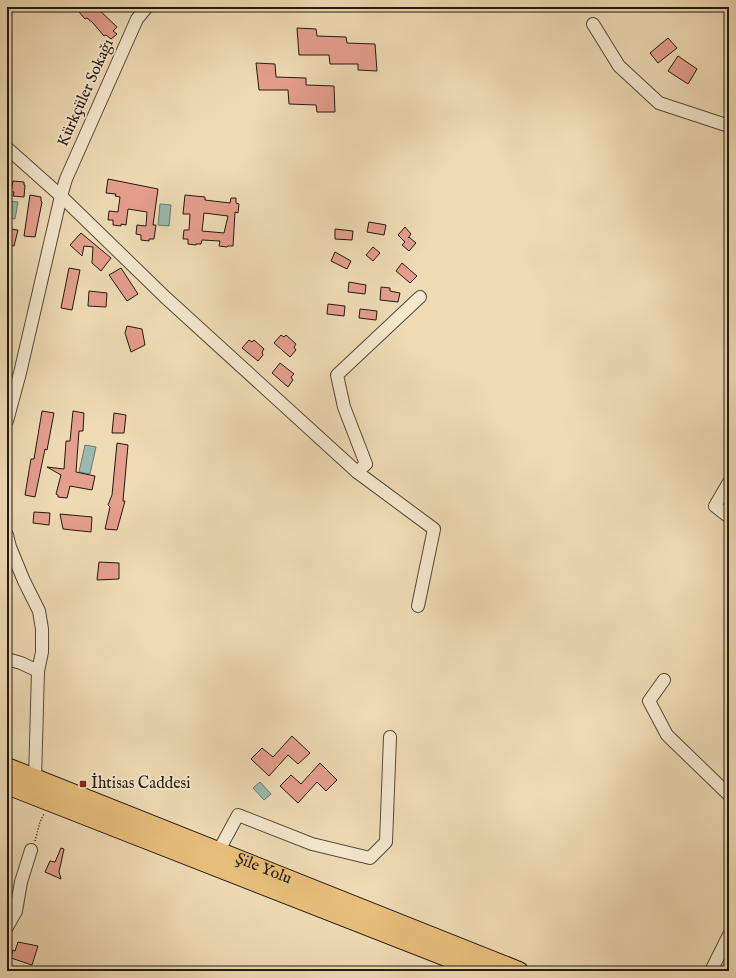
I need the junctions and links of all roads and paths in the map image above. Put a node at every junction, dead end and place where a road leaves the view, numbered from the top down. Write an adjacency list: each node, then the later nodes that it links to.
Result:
1 (147, 7): 5 (street, Kürkçüler Sokağı)
2 (593, 24): 3 (street)
3 (729, 126)
4 (7, 148): 5 (street)
5 (61, 196): 7 (street); 8 (street)
6 (420, 297): 8 (street)
7 (7, 421)
8 (357, 472): 12 (street)
9 (729, 482): 10 (street)
10 (729, 517)
11 (7, 535): 14 (street)
12 (418, 606)
13 (7, 659): 14 (street)
14 (38, 671): 18 (street)
15 (664, 680): 20 (street)
16 (390, 736): 23 (street)
17 (7, 767): 18 (highway, Şile Yolu)
18 (35, 779): 23 (highway, Şile Yolu)
19 (7, 785): 21 (highway, Şile Yolu)
20 (729, 795)
21 (56, 805): 22 (path); 26 (highway, Şile Yolu)
22 (31, 850): 24 (street)
23 (218, 852): 27 (highway, Şile Yolu)
24 (7, 927)
25 (729, 935): 28 (street)
26 (482, 971)
27 (519, 971)
28 (711, 971)

